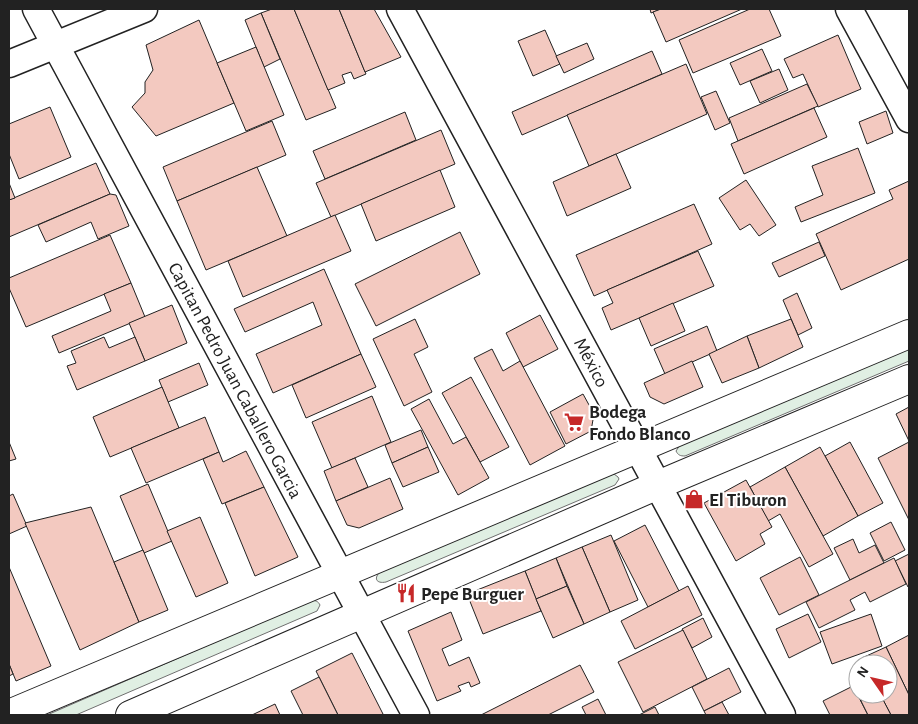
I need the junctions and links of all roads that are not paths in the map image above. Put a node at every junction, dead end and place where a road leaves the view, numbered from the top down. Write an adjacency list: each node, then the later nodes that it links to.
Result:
1 (36, 9): 5 (street, Capitan Pedro Juan Caballero Garcia)
2 (144, 9): 5 (street)
3 (400, 9): 10 (street, México)
4 (849, 9): 7 (street)
5 (56, 44): 6 (street); 12 (street, Capitan Pedro Juan Caballero Garcia)
6 (9, 64)
7 (909, 119)
8 (909, 334): 10 (main road)
9 (909, 379): 11 (main road)
10 (638, 448): 11 (street, México); 12 (main road)
11 (658, 485): 13 (main road); 17 (street, México)
12 (340, 574): 13 (street, Capitan Pedro Juan Caballero Garcia); 14 (main road)
13 (362, 615): 15 (main road); 16 (street, Capitan Pedro Juan Caballero Garcia)
14 (9, 714)
15 (130, 715)
16 (416, 715)
17 (782, 715)

